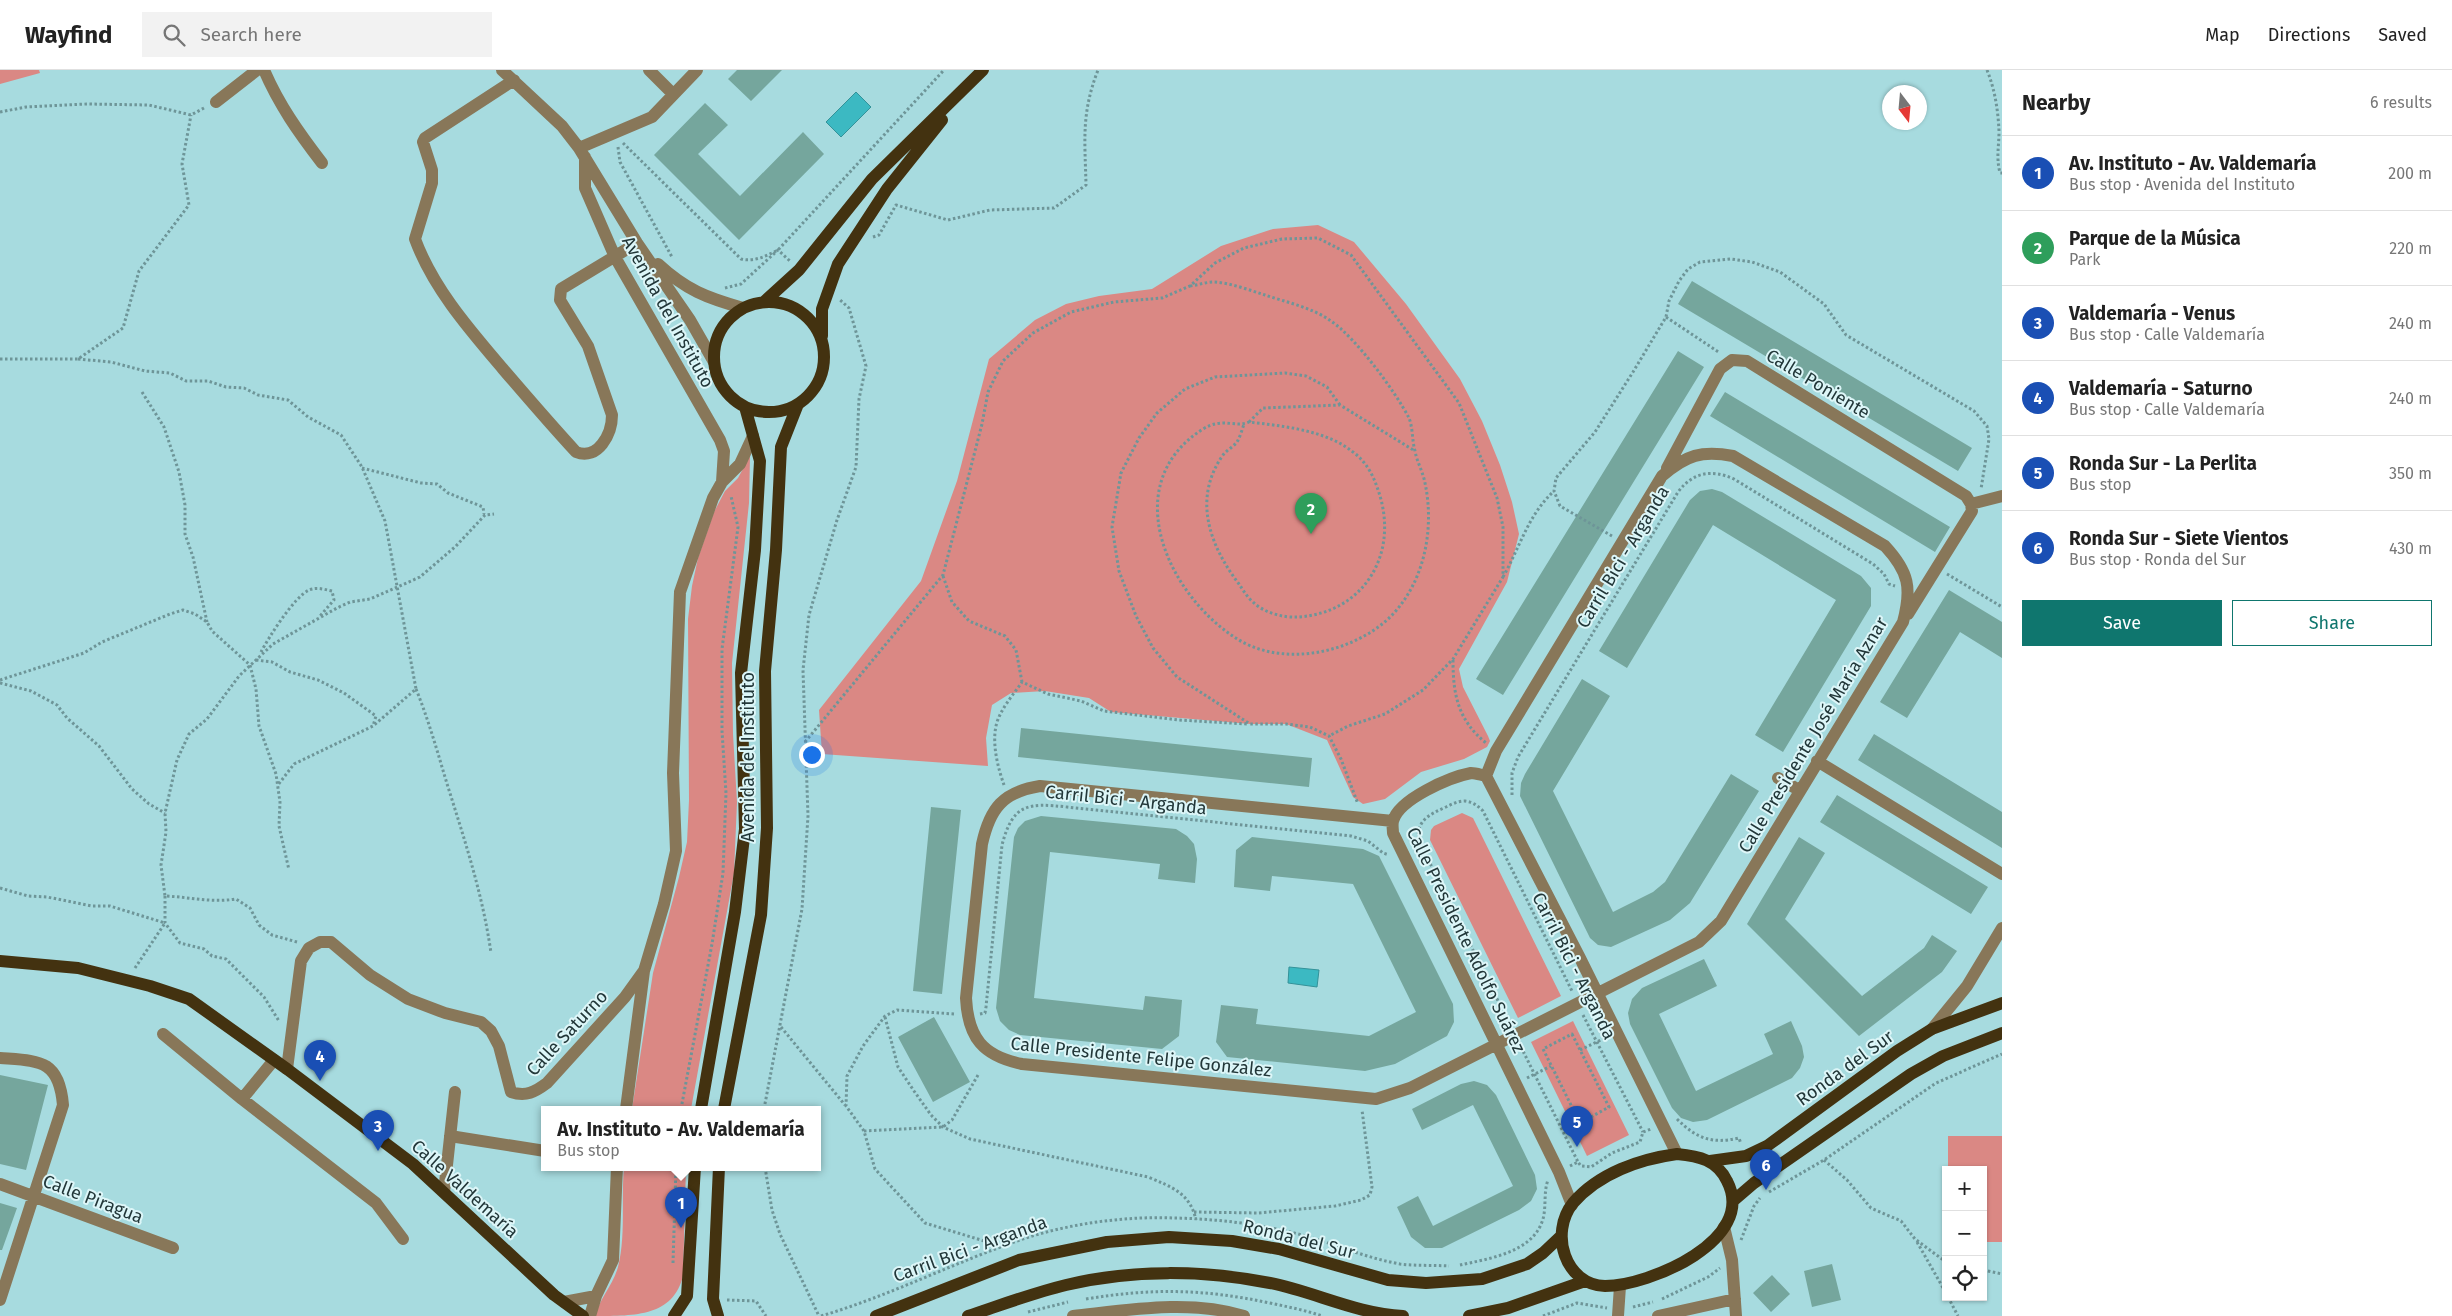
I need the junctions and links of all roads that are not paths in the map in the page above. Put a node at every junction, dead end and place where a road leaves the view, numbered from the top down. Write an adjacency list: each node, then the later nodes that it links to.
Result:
1 (257, 70): 9 (street)
2 (264, 70): 11 (street)
3 (502, 70): 7 (street, Avenida del Instituto)
4 (649, 70): 8 (street)
5 (697, 70): 8 (street)
6 (979, 74): 14 (main road); 16 (main road)
7 (514, 80): 10 (street, Avenida del Instituto); 13 (street)
8 (673, 94): 10 (street)
9 (216, 102)
10 (582, 152): 12 (street, Avenida del Instituto); 13 (street, Avenida del Instituto)
11 (322, 163)
12 (637, 243): 13 (street); 15 (street, Avenida del Instituto); 17 (street, Avenida del Instituto)
13 (615, 257): 22 (street, Avenida del Instituto)
14 (766, 301): 15 (main road); 16 (main road)
15 (743, 308): 17 (main road)
16 (822, 339): 18 (main road)
17 (714, 362): 19 (main road)
18 (798, 404): 19 (main road); 48 (main road, Avenida del Instituto)
19 (745, 407): 20 (main road, Avenida del Instituto)
20 (753, 436): 22 (street, Avenida del Instituto); 47 (main road, Avenida del Instituto)
21 (1662, 476): 24 (street, Calle Poniente); 25 (street, Calle Presidente José María Aznar); 27 (street, Calle Presidente José María Aznar)
22 (722, 482): 34 (street, Avenida del Instituto)
23 (2002, 496): 24 (street)
24 (1971, 504): 25 (street)
25 (1903, 622): 26 (street, Calle Presidente José María Aznar)
26 (1817, 761): 29 (street, Calle Presidente José María Aznar); 31 (street)
27 (1486, 776): 30 (street, Calle Presidente Adolfo Suárez); 35 (street)
28 (1778, 778): 29 (street)
29 (1800, 790): 35 (street, Calle Presidente José María Aznar)
30 (1393, 821): 40 (street, Calle Presidente Adolfo Suárez); 40 (street, Calle Presidente Felipe González)
31 (2002, 874)
32 (2002, 928): 37 (street)
33 (0, 961): 42 (main road, Calle Valdemaría)
34 (644, 971): 43 (street, Calle Saturno); 46 (street, Avenida del Instituto)
35 (1598, 994): 40 (street, Calle Presidente Felipe González); 51 (street)
36 (2002, 1003): 37 (main road, Ronda del Sur)
37 (1932, 1029): 52 (main road, Ronda del Sur)
38 (2002, 1033): 59 (main road)
39 (163, 1034): 45 (street)
40 (1497, 1045): 60 (street, Calle Presidente Adolfo Suárez)
41 (0, 1058): 58 (street)
42 (274, 1060): 43 (main road, Calle Valdemaría); 45 (street)
43 (287, 1068): 57 (main road, Calle Valdemaría)
44 (455, 1092): 49 (street)
45 (242, 1100): 63 (street)
46 (626, 1106)
47 (701, 1106)
48 (725, 1106)
49 (450, 1136): 50 (street); 57 (street)
50 (541, 1150)
51 (1677, 1154): 52 (main road, Ronda del Sur); 60 (main road, Ronda del Sur)
52 (1710, 1161): 59 (main road)
53 (617, 1171): 67 (street)
54 (695, 1171): 75 (main road)
55 (719, 1171): 76 (main road)
56 (0, 1184): 58 (street, Calle Piragua)
57 (444, 1192): 68 (main road, Calle Valdemaría)
58 (34, 1195): 64 (street, Calle Piragua); 70 (street)
59 (1733, 1201): 61 (main road)
60 (1572, 1205): 62 (main road, Ronda del Sur)
61 (1724, 1227): 66 (main road); 69 (street)
62 (1561, 1236): 65 (main road); 77 (main road, Ronda del Sur)
63 (403, 1239)
64 (173, 1248)
65 (1585, 1281): 66 (main road); 82 (main road)
66 (1620, 1286): 71 (street)
67 (596, 1296): 68 (street); 74 (street)
68 (559, 1298): 72 (main road, Calle Valdemaría); 73 (main road, Calle Valdemaría)
69 (1735, 1299): 83 (street); 84 (street)
70 (0, 1300)
71 (1618, 1313)
72 (573, 1316)
73 (583, 1316)
74 (590, 1316)
75 (674, 1316)
76 (718, 1316)
77 (876, 1316)
78 (968, 1316): 81 (main road)
79 (1073, 1316): 80 (street)
80 (1244, 1316)
81 (1403, 1316)
82 (1469, 1316)
83 (1658, 1316)
84 (1736, 1316)

